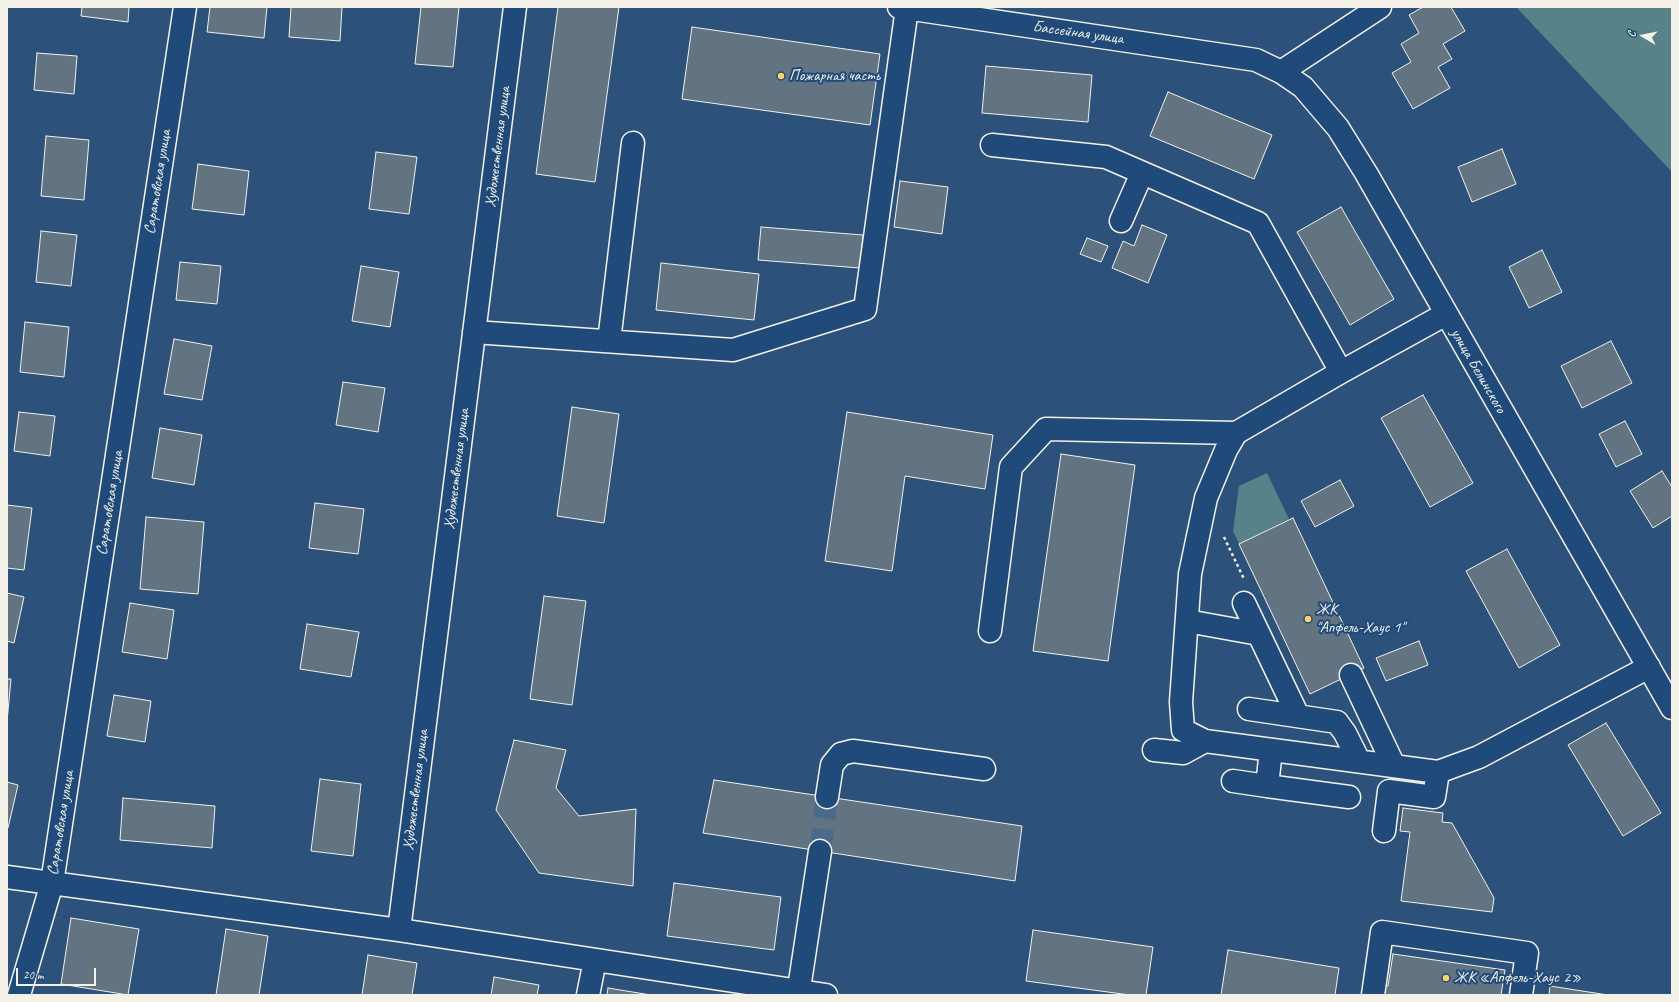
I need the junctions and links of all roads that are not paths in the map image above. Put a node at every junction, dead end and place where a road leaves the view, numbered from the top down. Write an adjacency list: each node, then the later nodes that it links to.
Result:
1 (185, 7): 39 (street, Саратовская улица)
2 (515, 7): 12 (street, Художественная улица)
3 (1380, 7): 6 (street)
4 (903, 8): 5 (street, Бассейная улица); 13 (street)
5 (1256, 60): 6 (street, улица Белинского)
6 (1281, 72): 11 (street, улица Белинского)
7 (633, 144): 13 (street)
8 (992, 145): 9 (street)
9 (1142, 173): 10 (street); 14 (street)
10 (1121, 222)
11 (1446, 314): 14 (street); 20 (street, улица Белинского)
12 (474, 332): 13 (street); 40 (street, Художественная улица)
13 (609, 341)
14 (1341, 372): 15 (street)
15 (1236, 433): 17 (street); 18 (street)
16 (1244, 602): 19 (street)
17 (1187, 621): 19 (street); 25 (street)
18 (990, 631)
19 (1259, 634): 24 (street)
20 (1649, 667): 22 (street, улица Белинского); 31 (street)
21 (1351, 675): 29 (street)
22 (1672, 708)
23 (1249, 709): 24 (street)
24 (1298, 716): 28 (street)
25 (1205, 741): 26 (street); 27 (street)
26 (1154, 750)
27 (1271, 750): 28 (street); 33 (street)
28 (1359, 762): 29 (street)
29 (1394, 766): 31 (street)
30 (984, 769): 34 (street)
31 (1438, 772): 36 (street)
32 (1234, 781): 33 (street)
33 (1267, 786): 35 (street)
34 (827, 797)
35 (1349, 797)
36 (1384, 831)
37 (820, 851): 42 (street)
38 (7, 877): 39 (street)
39 (52, 883): 40 (street); 43 (street, Саратовская улица)
40 (399, 930): 41 (street)
41 (595, 960): 42 (street); 44 (street)
42 (798, 993): 45 (street)
43 (19, 995)
44 (588, 995)
45 (826, 995)
46 (1373, 995): 47 (street)
47 (1521, 995)

